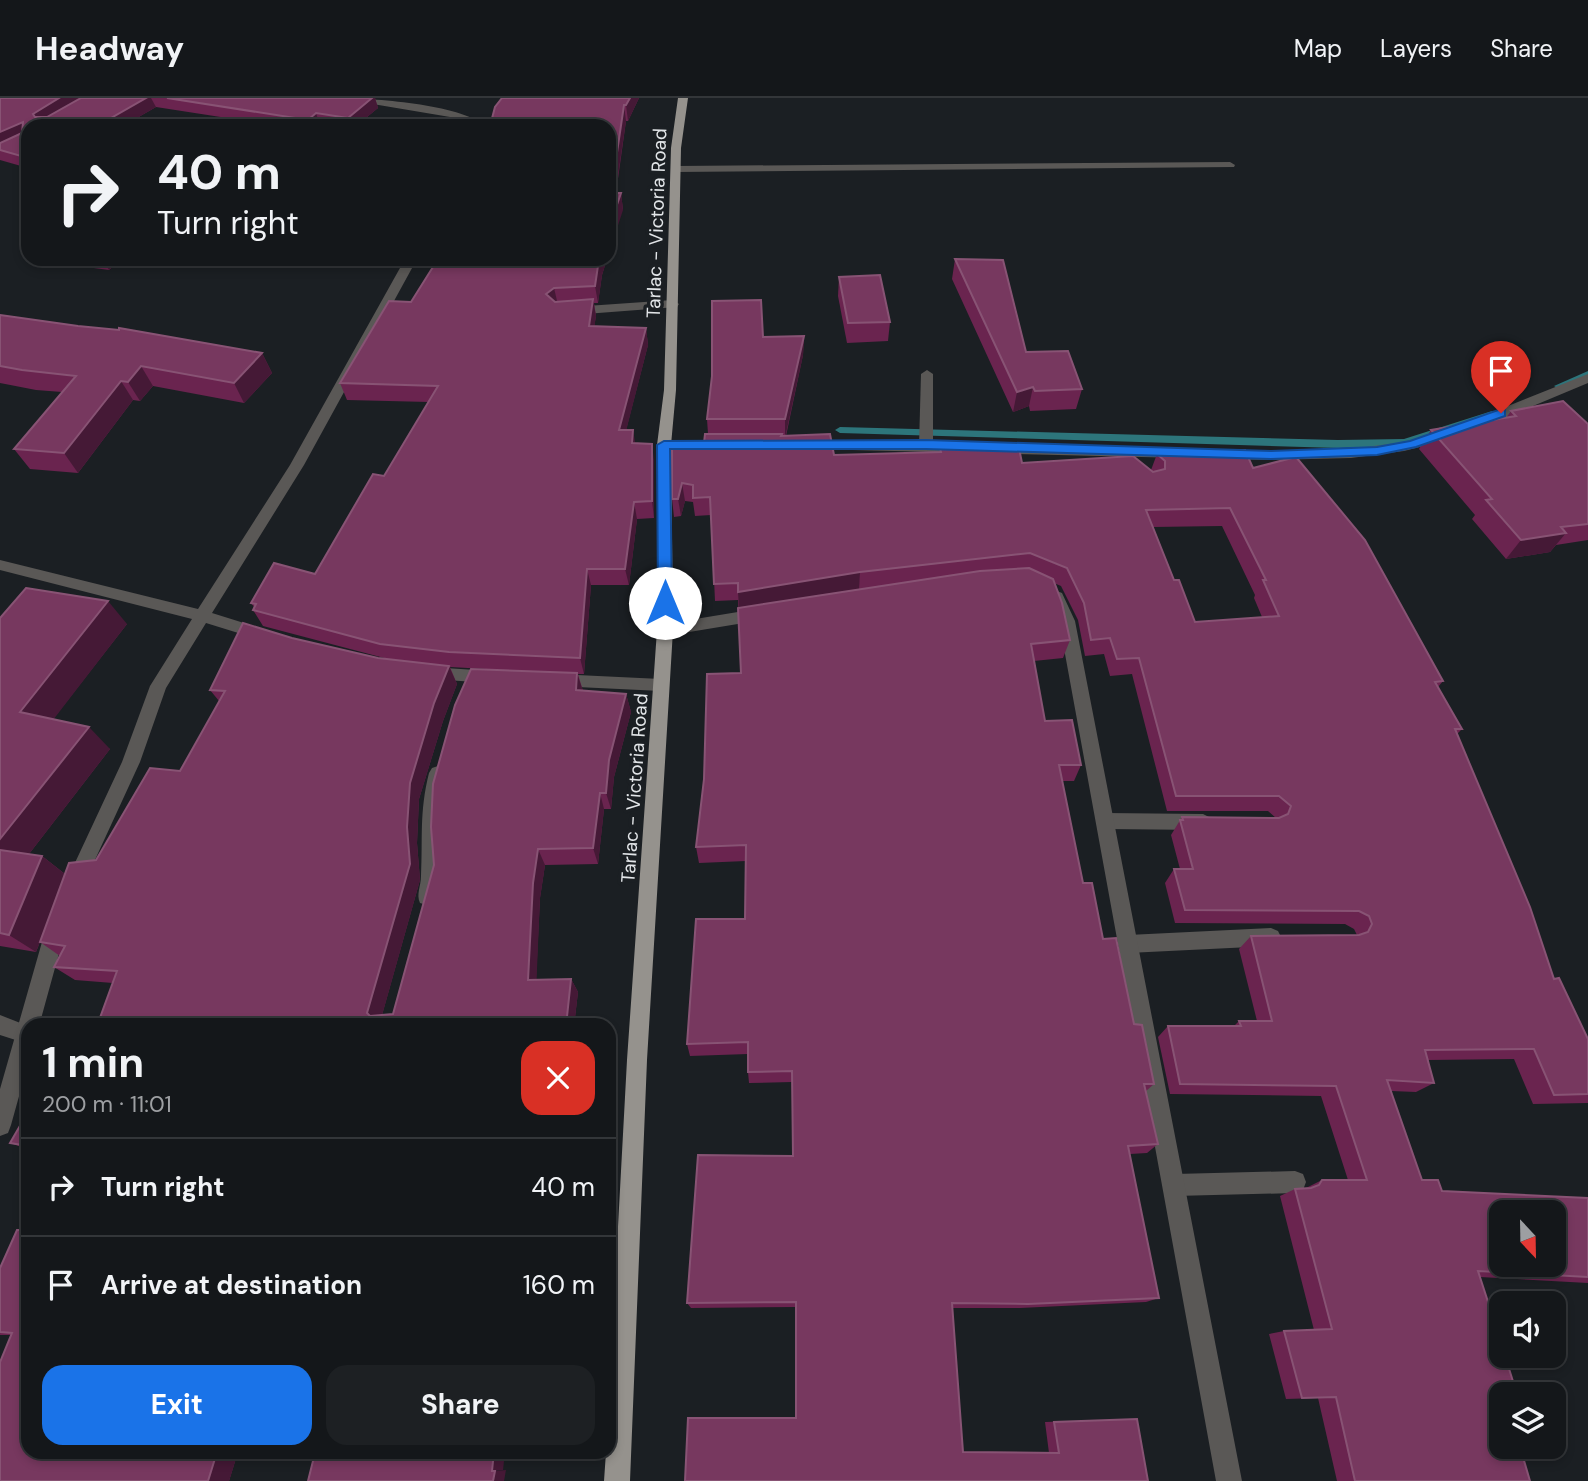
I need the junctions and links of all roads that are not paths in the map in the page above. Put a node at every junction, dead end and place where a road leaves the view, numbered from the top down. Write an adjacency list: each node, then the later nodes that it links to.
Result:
1 (342, 98): 3 (street)
2 (683, 98): 5 (main road, Tarlac - Victoria Road)
3 (465, 119)
4 (1230, 165): 5 (street)
5 (676, 169): 7 (main road, Tarlac - Victoria Road)
6 (407, 266): 16 (street)
7 (673, 304): 8 (street); 17 (main road, Tarlac - Victoria Road)
8 (558, 312)
9 (927, 374): 11 (street)
10 (1588, 378): 11 (street)
11 (926, 444): 12 (street)
12 (802, 445)
13 (0, 565): 16 (street)
14 (1041, 584): 24 (street)
15 (781, 611): 17 (street)
16 (202, 616): 18 (street); 29 (street)
17 (665, 630): 22 (main road, Tarlac - Victoria Road)
18 (279, 640)
19 (416, 671): 20 (street)
20 (511, 678)
21 (538, 679): 22 (street)
22 (661, 685): 36 (main road, Tarlac - Victoria Road)
23 (443, 755): 26 (street)
24 (1105, 821): 25 (street); 28 (street)
25 (1227, 822)
26 (422, 915)
27 (1293, 936): 28 (street)
28 (1128, 944): 35 (street)
29 (31, 1018)
30 (0, 1025): 31 (street)
31 (21, 1029)
32 (21, 1054): 33 (street)
33 (0, 1125)
34 (1295, 1182): 35 (street)
35 (1175, 1185): 37 (street)
36 (617, 1481)
37 (1229, 1481)

